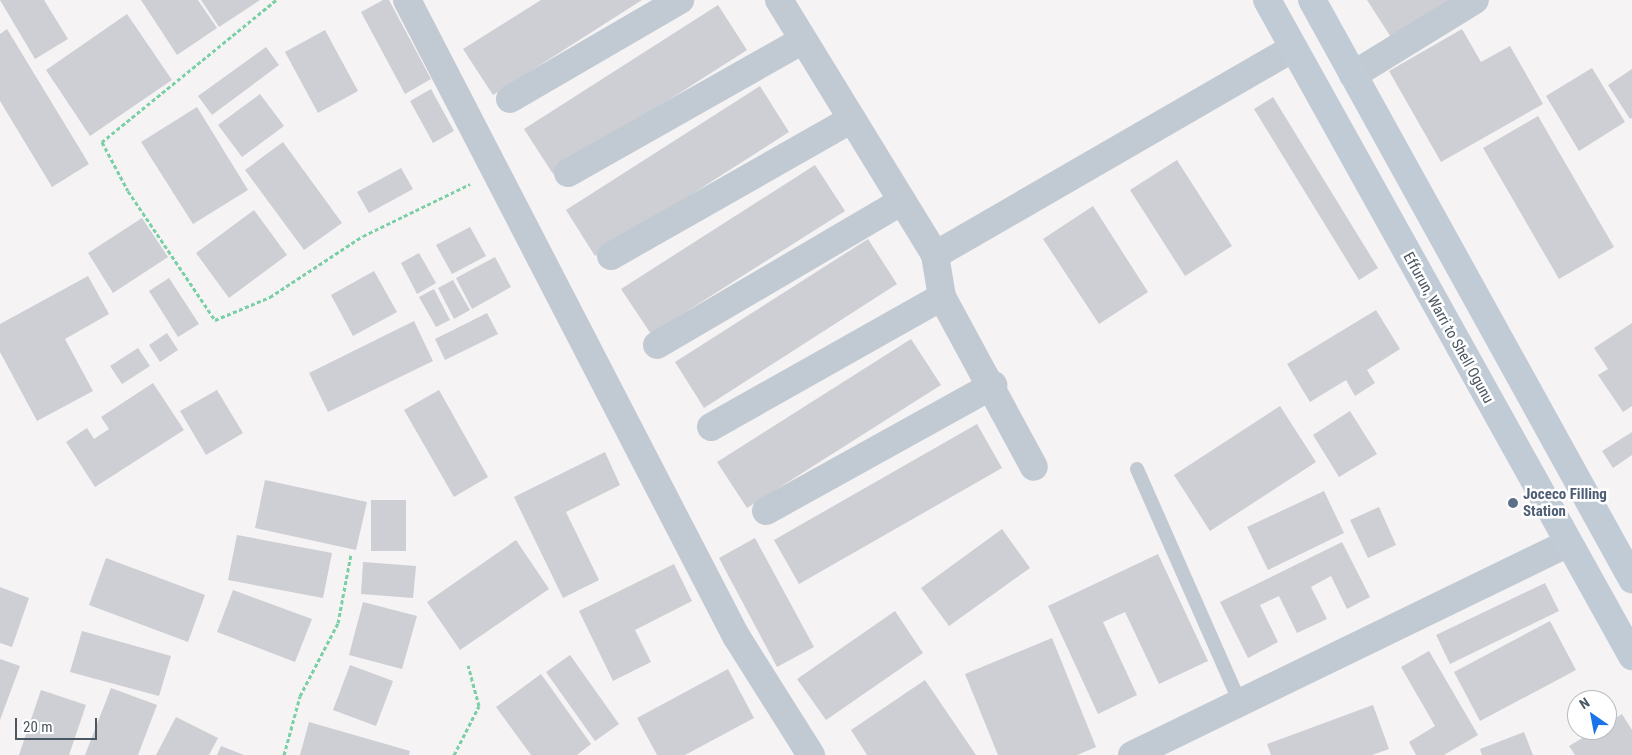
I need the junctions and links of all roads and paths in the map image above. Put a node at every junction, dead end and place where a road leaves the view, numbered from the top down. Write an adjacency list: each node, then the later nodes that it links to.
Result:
1 (276, 0): 13 (path)
2 (407, 0): 13 (street)
3 (680, 0): 11 (street)
4 (779, 0): 8 (street)
5 (1267, 0): 9 (street, Effurun, Warri to Shell Ogunu)
6 (1312, 0): 10 (street)
7 (1475, 0): 10 (street)
8 (803, 40): 12 (street); 14 (street)
9 (1293, 48): 16 (street); 25 (street, Effurun, Warri to Shell Ogunu)
10 (1353, 75): 27 (street)
11 (510, 100)
12 (852, 119): 15 (street); 17 (street)
13 (496, 173): 33 (street)
14 (568, 173)
15 (902, 201): 16 (street); 19 (street)
16 (935, 255): 18 (street)
17 (611, 256)
18 (942, 297): 20 (street); 21 (street)
19 (658, 345)
20 (993, 385): 22 (street); 24 (street)
21 (711, 427)
22 (1034, 468)
23 (1137, 469): 30 (lane)
24 (766, 511)
25 (1567, 544): 28 (street, Effurun, Warri to Shell Ogunu); 30 (street)
26 (351, 554): 31 (path)
27 (1632, 579)
28 (1632, 656)
29 (468, 665): 32 (path)
30 (1240, 703): 34 (street)
31 (284, 755)
32 (454, 755)
33 (811, 755)
34 (1132, 755)

